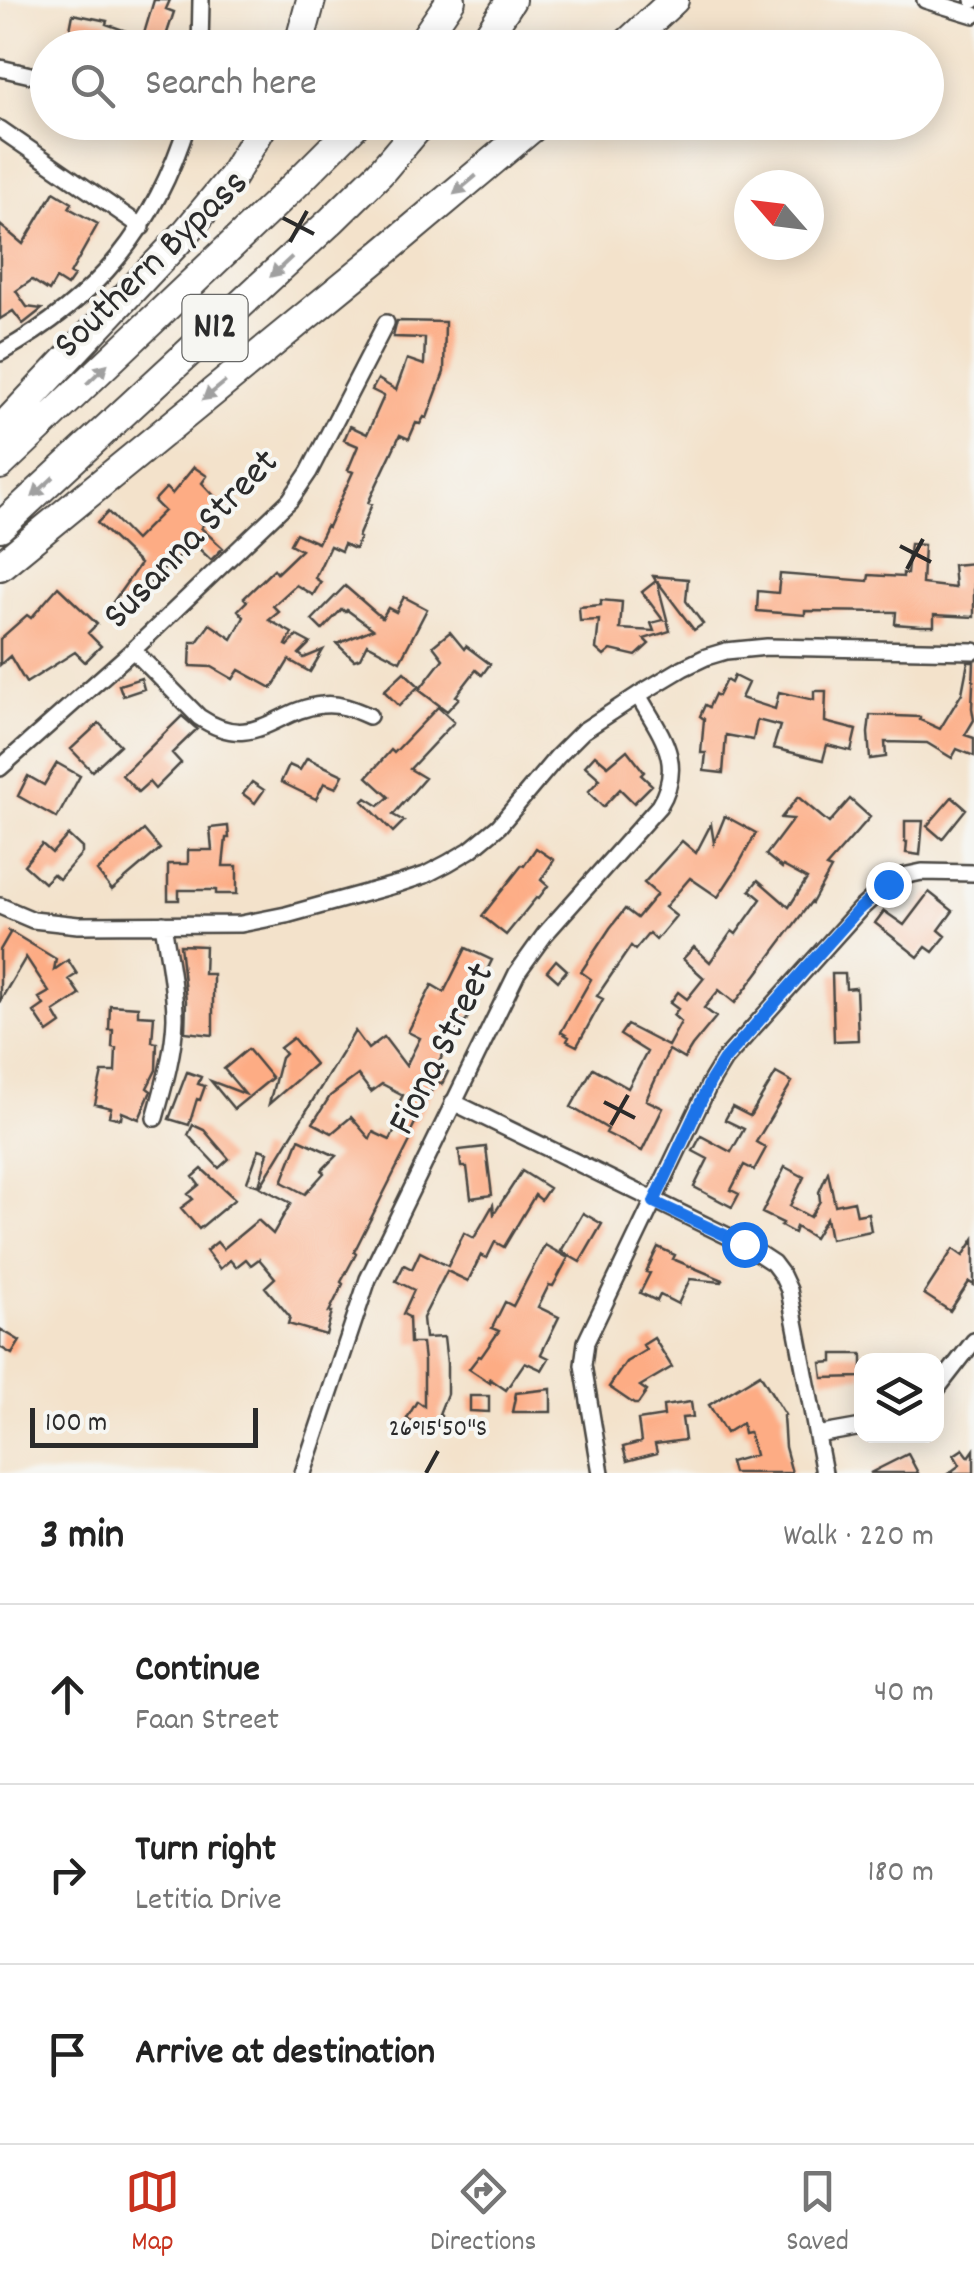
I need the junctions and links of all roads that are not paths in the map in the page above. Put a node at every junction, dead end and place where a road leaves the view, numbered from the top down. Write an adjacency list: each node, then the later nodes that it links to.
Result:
1 (200, 0): 8 (street)
2 (311, 0): 9 (highway)
3 (450, 0): 10 (highway)
4 (511, 0): 11 (highway)
5 (674, 0): 12 (highway)
6 (926, 0): 7 (street)
7 (974, 15)
8 (200, 30)
9 (303, 30)
10 (430, 30)
11 (492, 30)
12 (642, 30)
13 (0, 68): 14 (street)
14 (30, 74)
15 (0, 129): 21 (street)
16 (182, 140): 21 (street)
17 (254, 140): 24 (highway)
18 (340, 140): 25 (highway, Southern Bypass / N12, one-way to 18)
19 (408, 140): 26 (highway, N12, one-way to 26)
20 (519, 140): 27 (highway, one-way to 27)
21 (142, 228): 23 (street)
22 (386, 323): 28 (street, Susanna Street)
23 (0, 353)
24 (0, 430)
25 (0, 465)
26 (0, 527)
27 (0, 566)
28 (133, 650): 31 (street); 32 (street, Susanna Street)
29 (974, 651): 30 (street)
30 (638, 695): 35 (street); 36 (street, Fiona Street)
31 (369, 716)
32 (0, 768)
33 (974, 873): 38 (street)
34 (0, 906): 35 (street)
35 (163, 924): 37 (street)
36 (453, 1102): 38 (street); 43 (street, Fiona Street)
37 (155, 1118)
38 (654, 1202): 42 (street); 44 (street)
39 (974, 1341): 40 (street)
40 (944, 1380)
41 (854, 1428): 42 (street)
42 (817, 1435): 45 (street)
43 (303, 1473)
44 (601, 1473)
45 (824, 1473)

